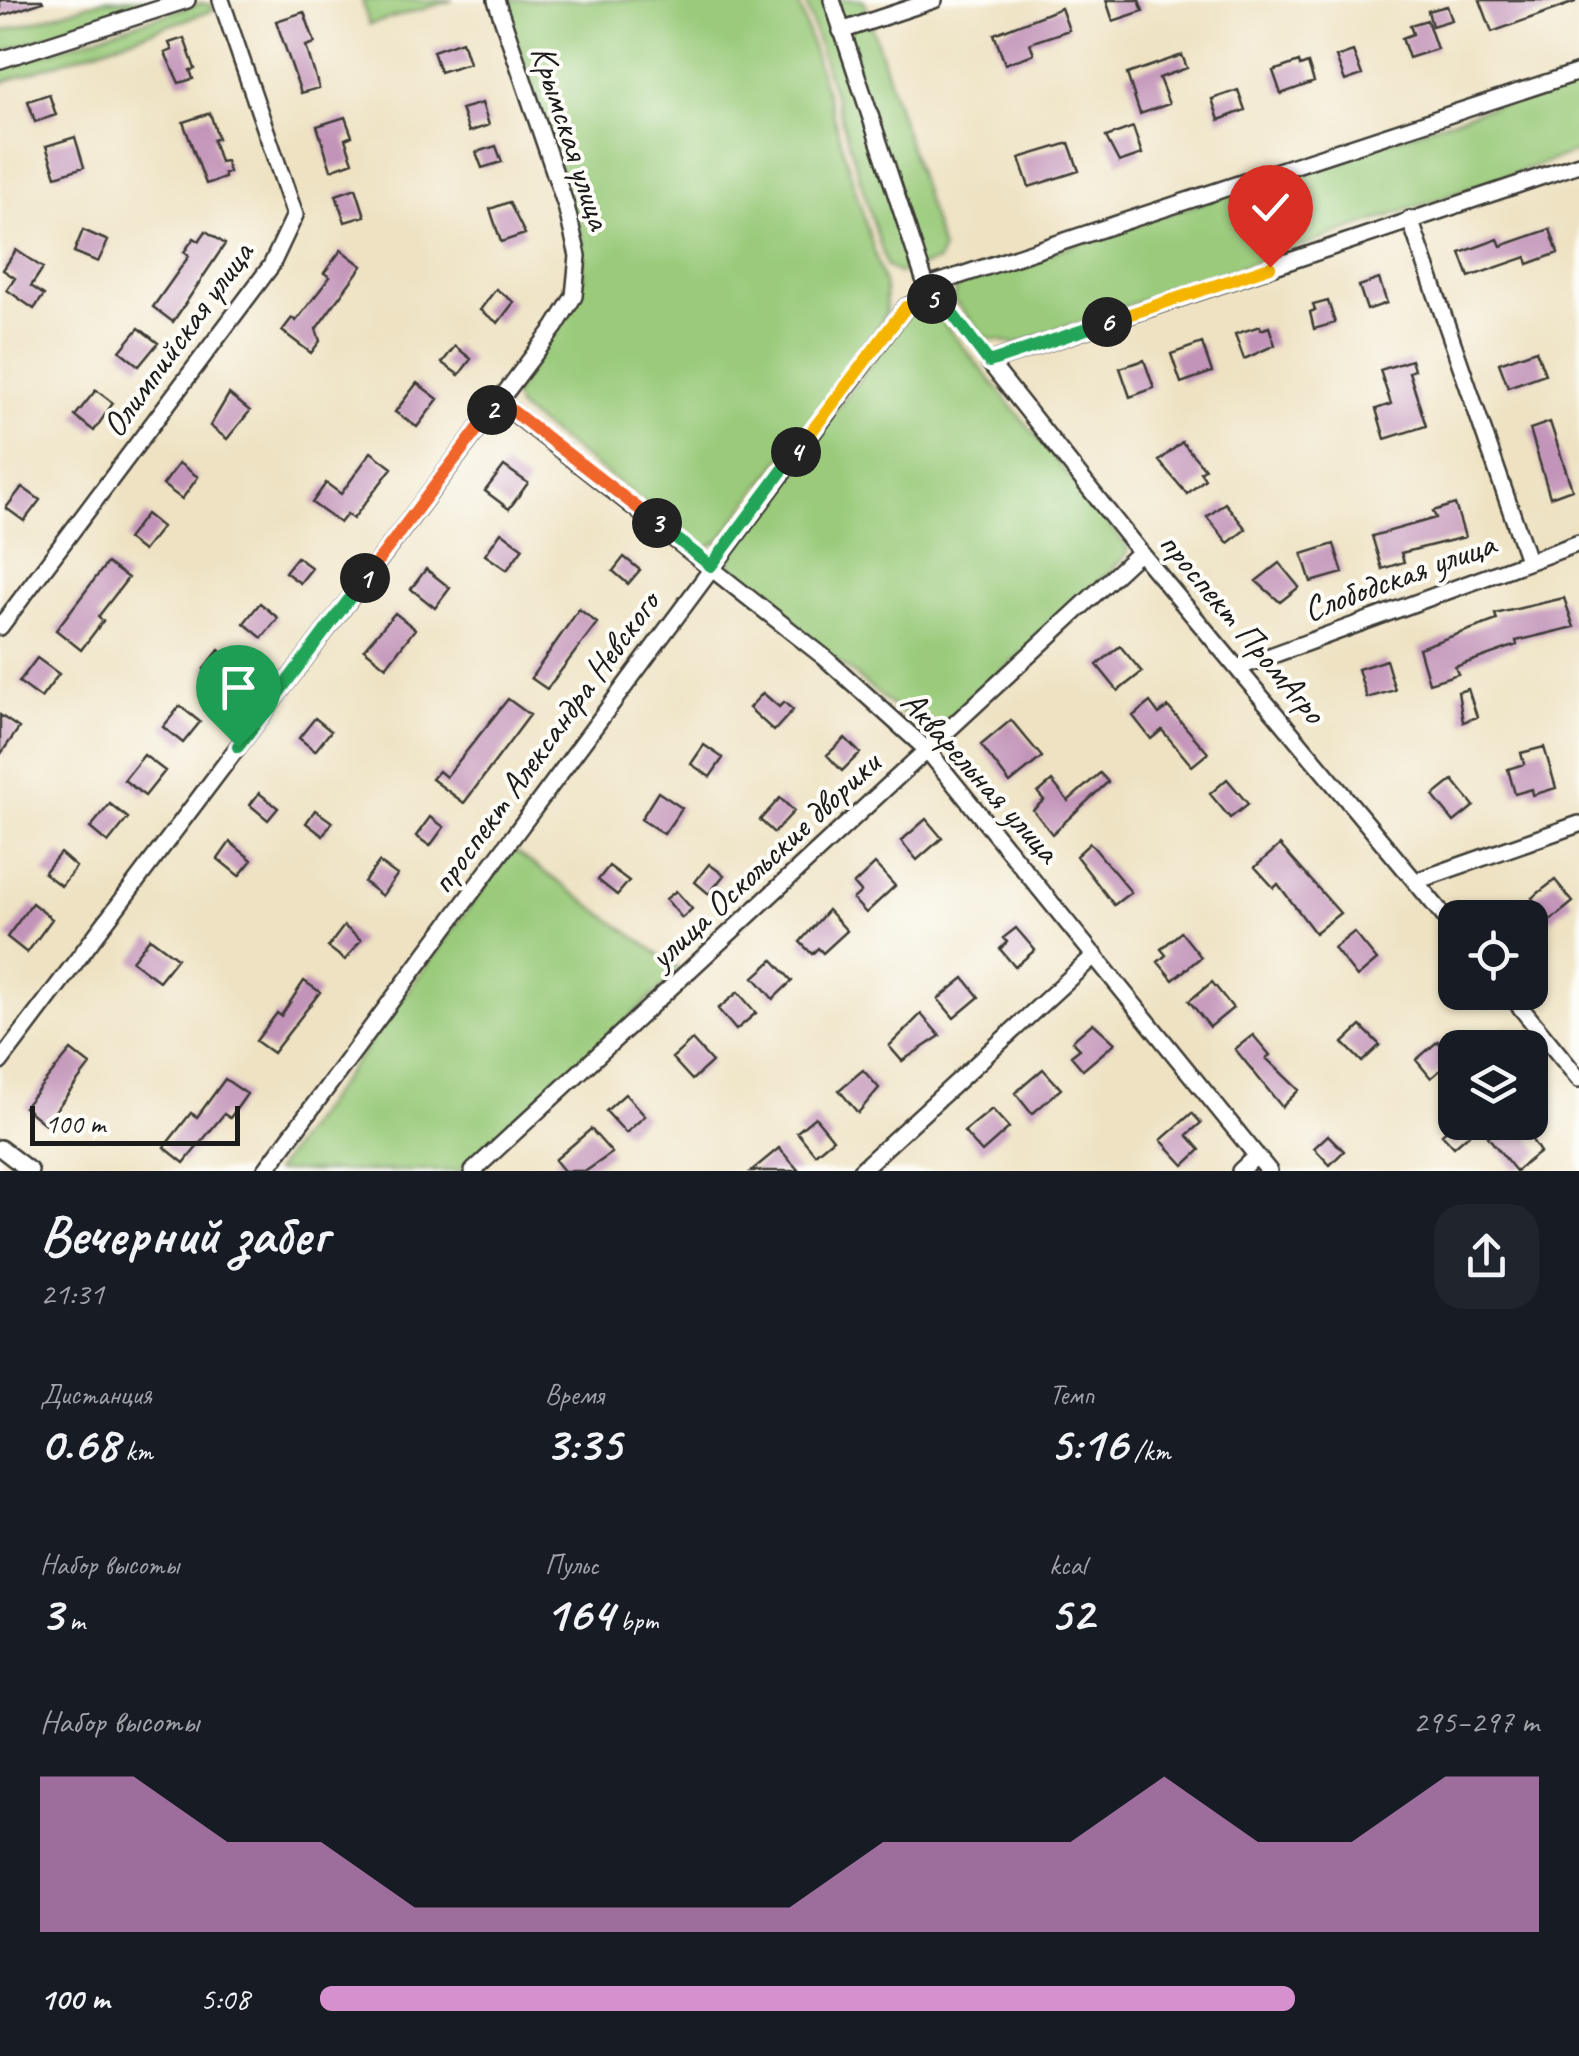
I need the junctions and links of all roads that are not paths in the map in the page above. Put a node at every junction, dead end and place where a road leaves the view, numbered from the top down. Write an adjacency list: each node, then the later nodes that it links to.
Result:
1 (187, 0): 7 (street)
2 (221, 0): 18 (street, Олимпийская улица)
3 (496, 0): 13 (street, Крымская улица)
4 (832, 0): 6 (street)
5 (934, 0): 6 (street)
6 (842, 31): 11 (street)
7 (0, 60)
8 (1579, 72): 11 (street, проспект Александра Невского)
9 (1579, 164): 10 (street)
10 (1410, 219): 12 (street); 16 (street)
11 (927, 292): 12 (lane); 17 (street, проспект Александра Невского)
12 (989, 362): 15 (street, проспект ПромАгро)
13 (500, 401): 17 (street, Акварельная улица); 26 (street, Крымская улица)
14 (1579, 542): 16 (street, Слободская улица)
15 (1140, 552): 19 (street, проспект ПромАгро); 20 (street, улица Оскольские дворики)
16 (1528, 560): 19 (street, Слободская улица)
17 (711, 566): 20 (street, Акварельная улица); 31 (street, проспект Александра Невского)
18 (0, 627)
19 (1240, 668): 22 (street, проспект ПромАгро)
20 (927, 750): 24 (street, Акварельная улица); 32 (street, улица Оскольские дворики)
21 (1579, 824): 22 (street)
22 (1416, 880): 23 (street, проспект ПромАгро)
23 (1438, 907)
24 (1096, 955): 29 (street, Акварельная улица); 33 (street)
25 (1523, 1010): 27 (street)
26 (0, 1062)
27 (1579, 1080)
28 (0, 1148): 30 (street)
29 (1256, 1157): 34 (street); 35 (street, Акварельная улица)
30 (30, 1171)
31 (265, 1171)
32 (472, 1171)
33 (860, 1171)
34 (1240, 1171)
35 (1269, 1171)

